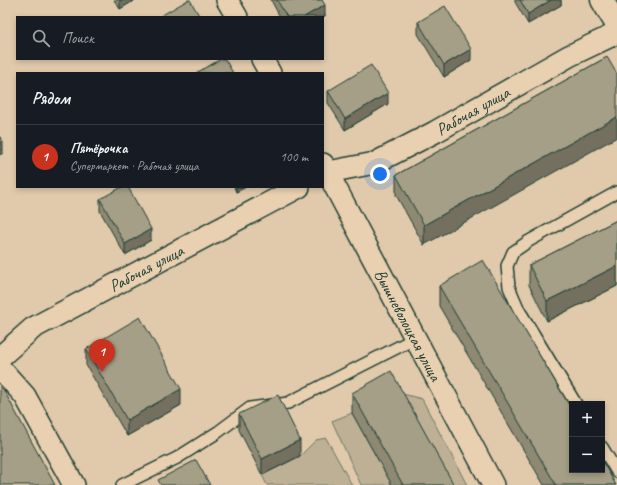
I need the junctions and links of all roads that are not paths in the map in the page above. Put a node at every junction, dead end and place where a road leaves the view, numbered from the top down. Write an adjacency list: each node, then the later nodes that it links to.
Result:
1 (227, 0): 3 (street)
2 (602, 0): 4 (street)
3 (236, 16)
4 (617, 26)
5 (617, 34): 8 (street, Рабочая улица)
6 (263, 60): 7 (street)
7 (269, 72)
8 (324, 170): 11 (street, Вышневолоцкая улица)
9 (297, 188): 12 (street, Рабочая улица)
10 (617, 192): 16 (lane)
11 (416, 338): 20 (lane); 21 (street, Вышневолоцкая улица)
12 (0, 357)
13 (0, 368): 15 (street)
14 (0, 391): 15 (street)
15 (26, 396): 19 (street)
16 (574, 401)
17 (605, 452): 18 (lane)
18 (617, 472)
19 (74, 485)
20 (122, 485)
21 (493, 485)

